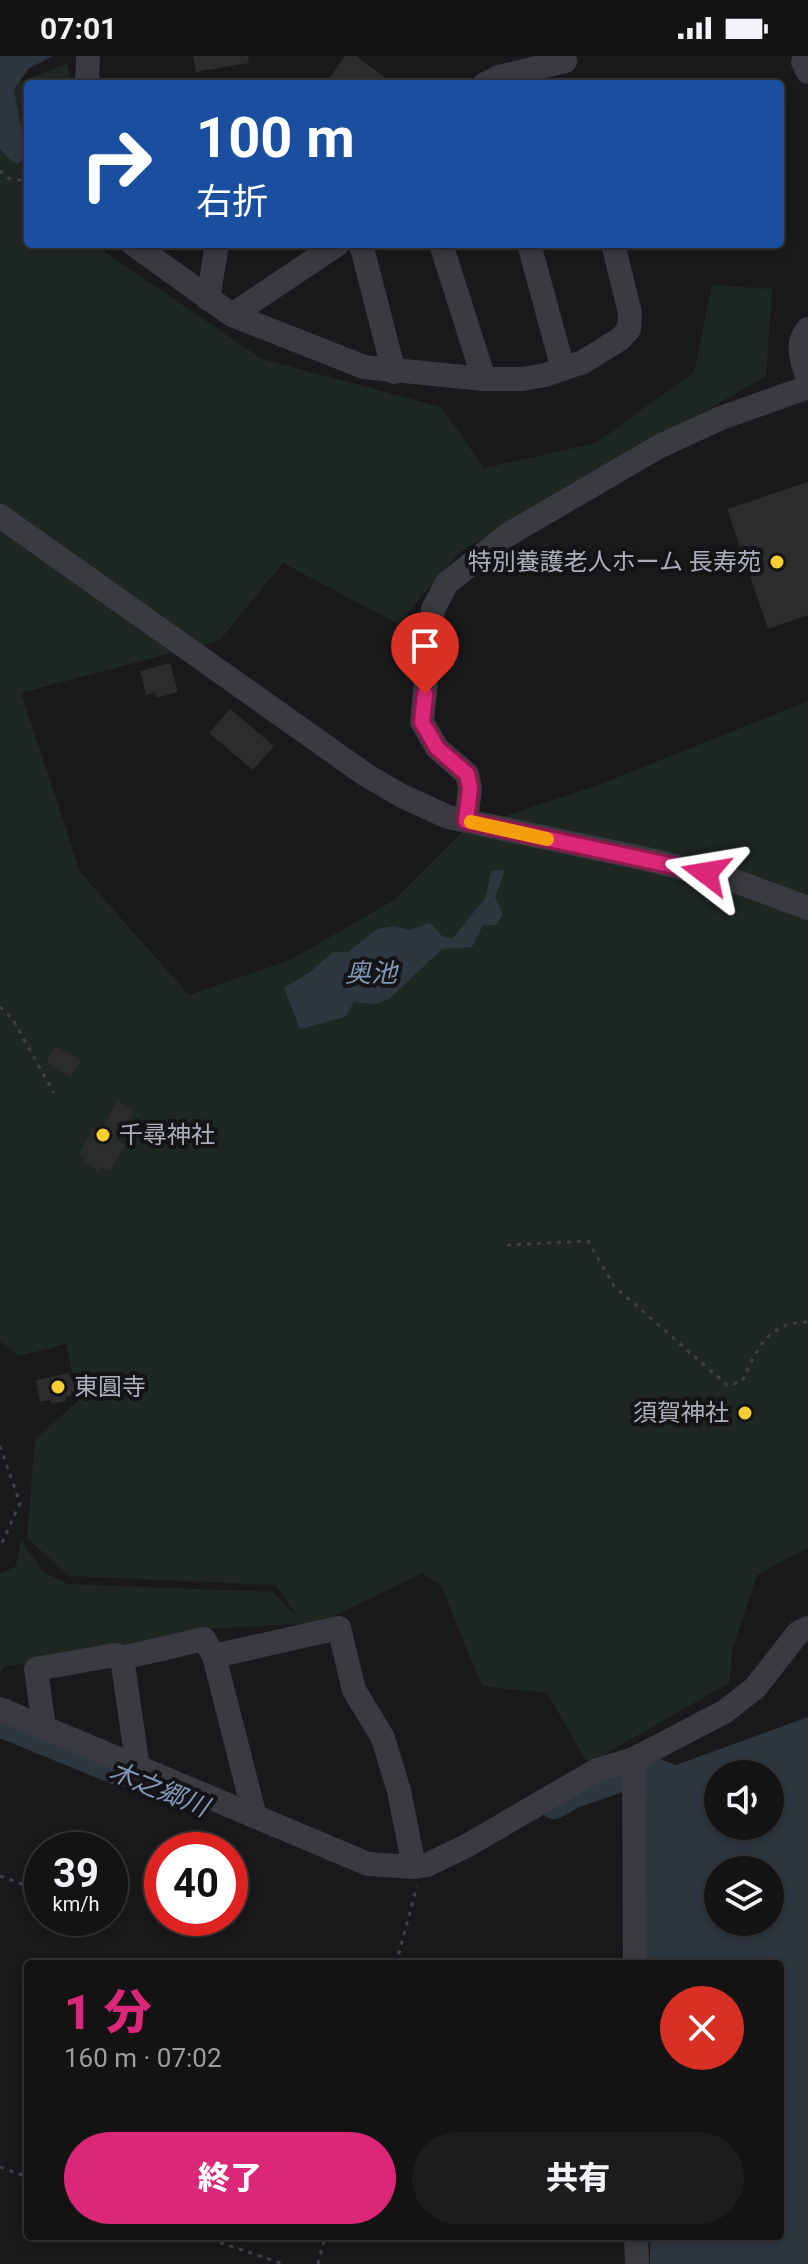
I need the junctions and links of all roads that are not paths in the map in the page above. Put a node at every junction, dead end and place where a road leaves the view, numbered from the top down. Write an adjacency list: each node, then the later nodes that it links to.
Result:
1 (88, 56): 5 (street)
2 (808, 57): 4 (street)
3 (567, 67): 6 (street)
4 (808, 72)
5 (87, 80)
6 (493, 80)
7 (138, 248): 14 (street)
8 (216, 248): 14 (street)
9 (332, 248): 15 (street)
10 (362, 248): 18 (street)
11 (442, 248): 19 (street)
12 (530, 248): 17 (street)
13 (614, 248): 17 (street)
14 (208, 299): 15 (street)
15 (232, 315): 18 (street)
16 (808, 329): 20 (street)
17 (563, 369): 19 (street)
18 (394, 372): 19 (street)
19 (484, 379)
20 (808, 380)
21 (808, 387): 23 (street)
22 (0, 516): 23 (street)
23 (466, 821): 24 (street)
24 (808, 908)
25 (808, 1628): 30 (street)
26 (214, 1656): 27 (street); 32 (street); 33 (street)
27 (122, 1658): 29 (street); 31 (street)
28 (0, 1709): 29 (street)
29 (44, 1727): 31 (street)
30 (634, 1759): 33 (street); 34 (street)
31 (138, 1768): 32 (street)
32 (255, 1817): 33 (street)
33 (414, 1867)
34 (635, 1960)
35 (636, 2240): 36 (street)
36 (637, 2264)

